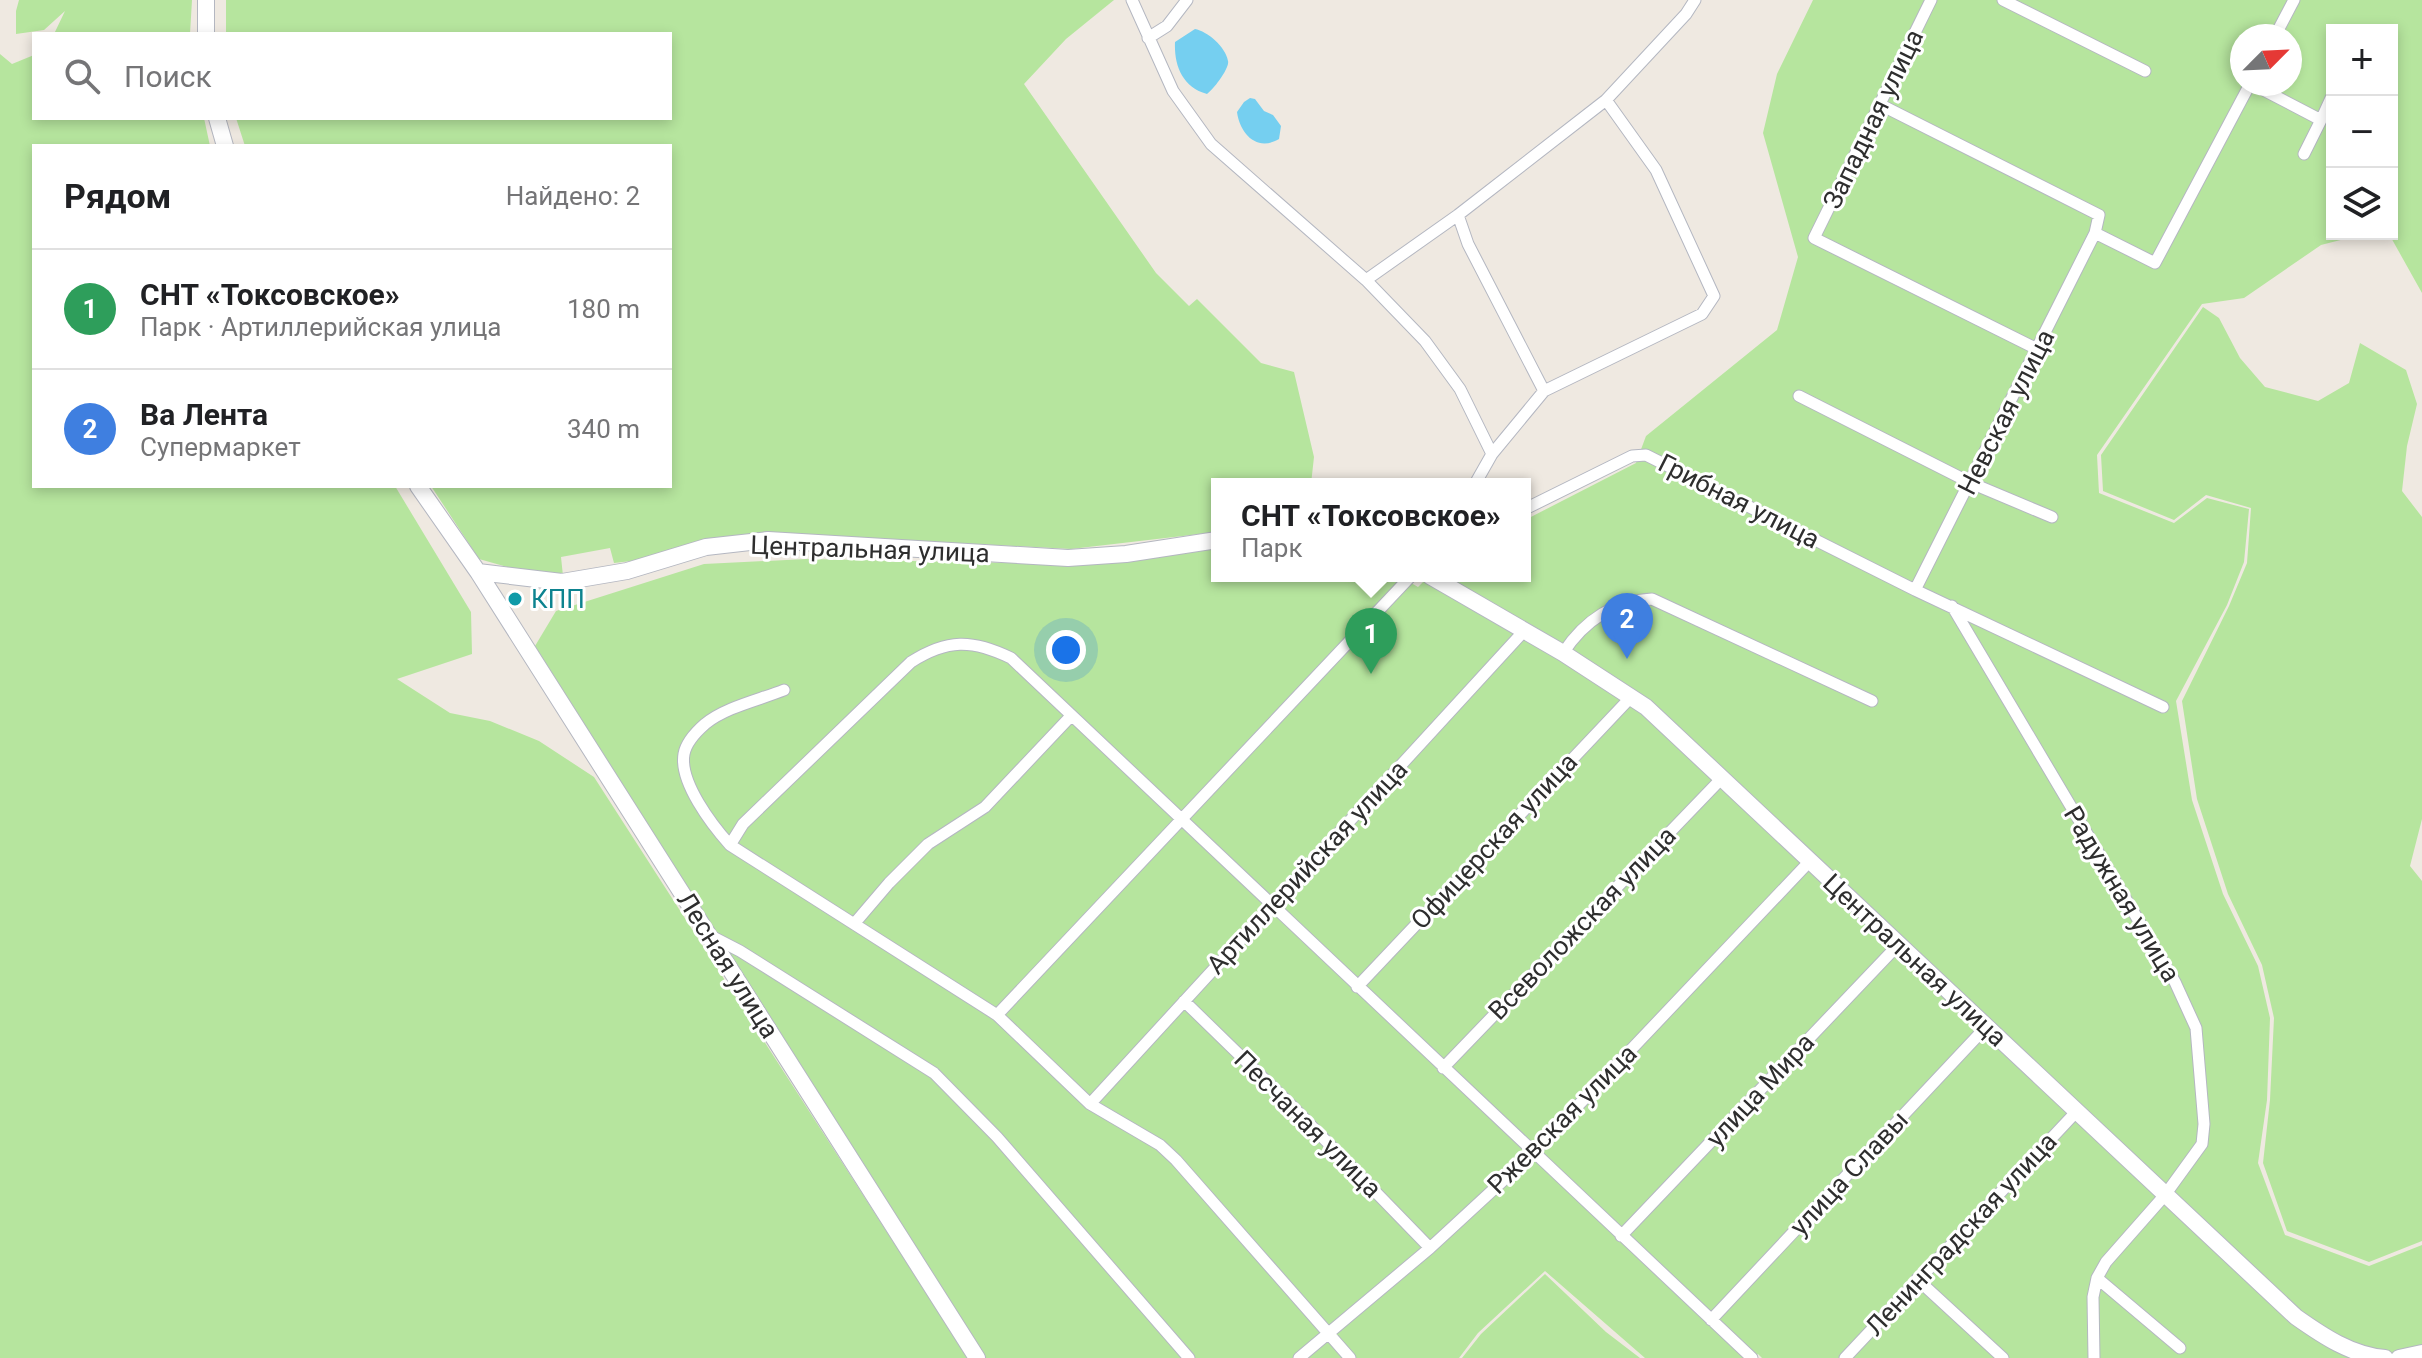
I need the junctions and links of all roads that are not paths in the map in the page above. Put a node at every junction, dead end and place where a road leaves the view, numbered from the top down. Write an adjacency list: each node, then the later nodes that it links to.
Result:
1 (206, 0): 9 (street)
2 (1132, 0): 10 (street)
3 (1187, 0): 10 (street)
4 (1695, 0): 14 (street)
5 (1931, 0): 15 (street, Западная улица)
6 (2003, 0): 11 (street)
7 (2294, 0): 8 (street)
8 (2281, 24)
9 (206, 32)
10 (1148, 38): 23 (street)
11 (2145, 71)
12 (2245, 96): 22 (street)
13 (2274, 96): 18 (street)
14 (1606, 100): 21 (street); 25 (street)
15 (1881, 105): 22 (street); 24 (street, Западная улица)
16 (2326, 109): 18 (street)
17 (218, 120): 19 (street)
18 (2321, 120): 20 (street)
19 (224, 144)
20 (2304, 154)
21 (1458, 215): 23 (street); 25 (street)
22 (2095, 233): 24 (street, Невская улица)
23 (1366, 280): 27 (street)
24 (2037, 349): 29 (street, Невская улица)
25 (1544, 391): 27 (street)
26 (1799, 396): 29 (street)
27 (1492, 454): 28 (street)
28 (1478, 478)
29 (1971, 483): 32 (street); 37 (street, Невская улица)
30 (419, 488): 34 (street, Лесная улица)
31 (1531, 506): 37 (street, Грибная улица)
32 (2052, 517)
33 (1211, 541): 34 (street, Центральная улица)
34 (478, 572): 52 (street, Лесная улица)
35 (1405, 582): 47 (street)
36 (1440, 582): 39 (street, Центральная улица)
37 (1915, 590): 38 (street, Грибная улица)
38 (1952, 606): 44 (street, Грибная улица); 62 (street, Радужная улица)
39 (1524, 631): 40 (street, Центральная улица); 50 (street, Артиллерийская улица)
40 (1563, 653): 42 (street, Центральная улица); 43 (street)
41 (784, 690): 48 (street)
42 (1632, 696): 46 (street, Центральная улица); 54 (street, Офицерская улица)
43 (1872, 701)
44 (2163, 707)
45 (1071, 716): 47 (street); 48 (street); 51 (street)
46 (1722, 778): 49 (street, Центральная улица); 58 (street, Всеволожская улица)
47 (1181, 820): 50 (street); 56 (street)
48 (730, 845): 51 (street)
49 (1809, 862): 53 (street, Центральная улица); 61 (street, Ржевская улица)
50 (1271, 905): 54 (street); 55 (street, Артиллерийская улица)
51 (854, 924): 56 (street)
52 (709, 935): 71 (street, Лесная улица); 72 (street)
53 (1898, 945): 57 (street, Центральная улица); 63 (street, улица Мира)
54 (1357, 987): 58 (street)
55 (1184, 1001): 59 (street, Артиллерийская улица); 64 (street, Песчаная улица)
56 (997, 1015): 59 (street)
57 (1986, 1027): 60 (street, Центральная улица); 67 (street, улица Славы)
58 (1443, 1068): 61 (street)
59 (1090, 1104): 68 (street)
60 (2077, 1111): 62 (street, Центральная улица); 66 (street, Ленинградская улица)
61 (1533, 1153): 63 (street); 64 (street, Ржевская улица)
62 (2165, 1195): 65 (street, Радужная улица); 79 (street, Центральная улица)
63 (1621, 1236): 67 (street)
64 (1430, 1248): 68 (street, Ржевская улица)
65 (2097, 1278): 69 (street); 78 (street)
66 (1917, 1279): 76 (street, Ленинградская улица); 77 (street)
67 (1711, 1320): 75 (street)
68 (1328, 1333): 73 (street, Ржевская улица); 74 (street)
69 (2180, 1348)
70 (2422, 1353): 80 (street)
71 (977, 1358)
72 (1189, 1358)
73 (1299, 1358)
74 (1350, 1358)
75 (1752, 1358)
76 (1845, 1358)
77 (2003, 1358)
78 (2094, 1358)
79 (2374, 1358)
80 (2399, 1358)

